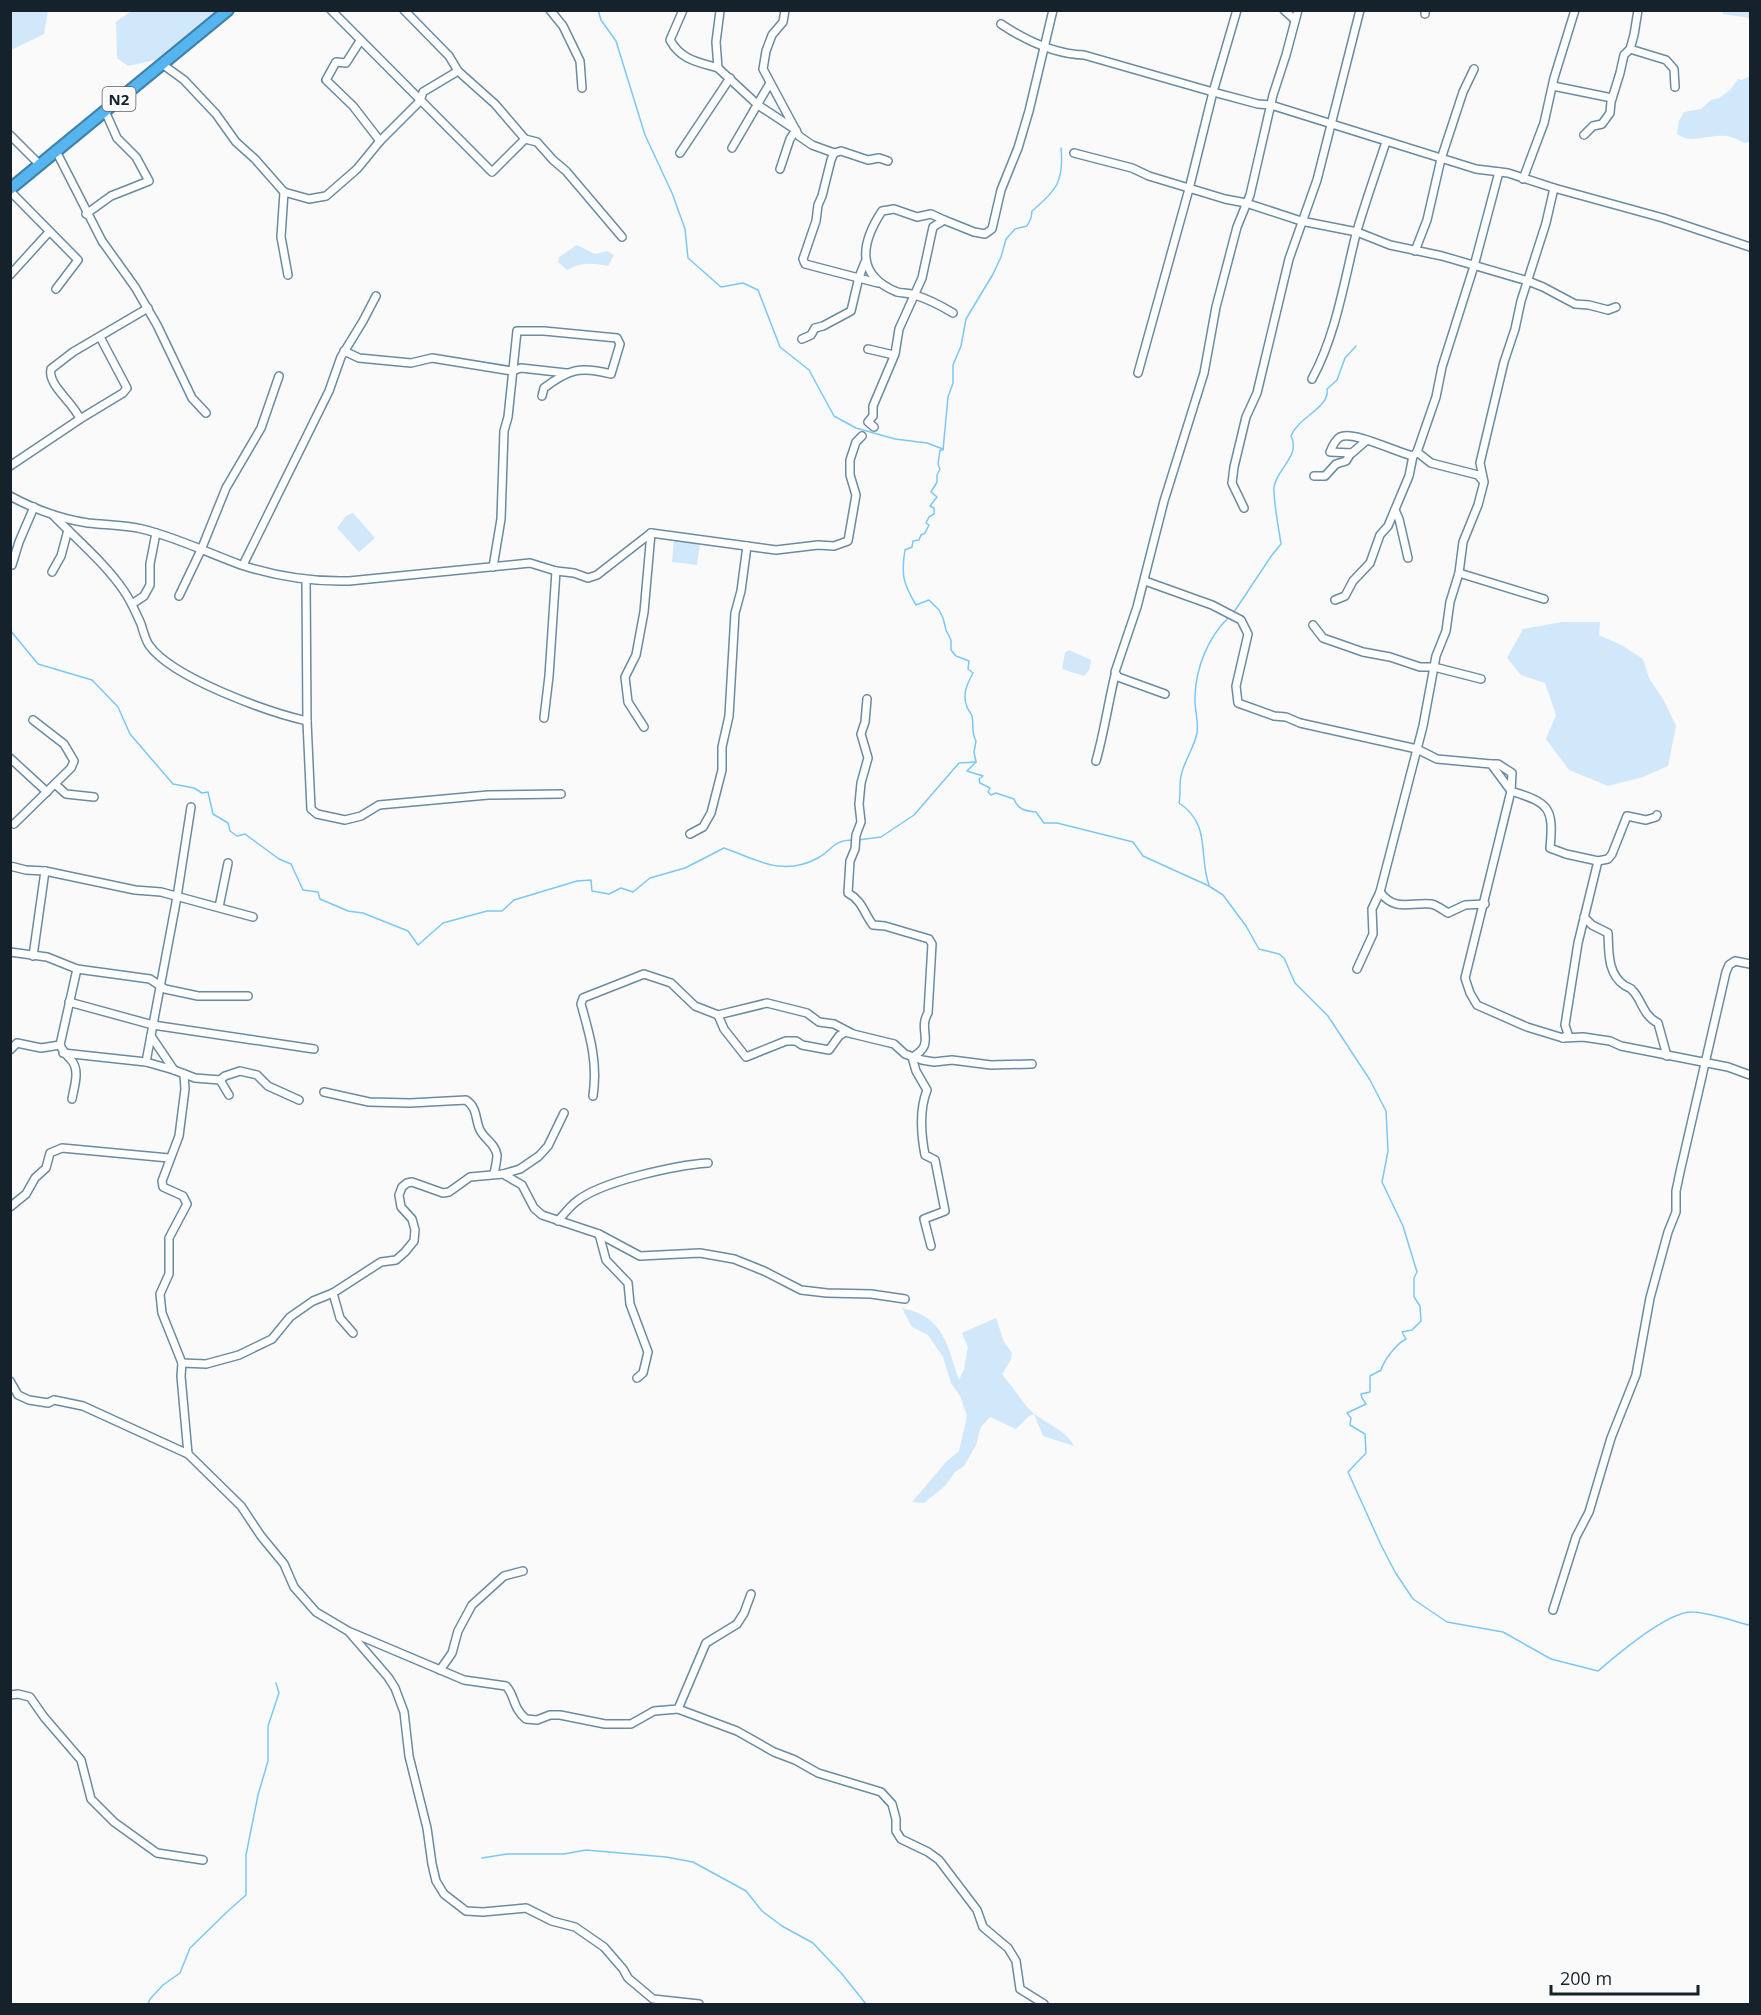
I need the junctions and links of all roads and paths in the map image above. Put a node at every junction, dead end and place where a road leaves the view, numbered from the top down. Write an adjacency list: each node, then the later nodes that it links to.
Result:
1 (228, 10): 20 (highway, N2)
2 (332, 10): 17 (street)
3 (404, 10): 23 (street)
4 (550, 10): 28 (street)
5 (683, 10): 21 (street)
6 (785, 10): 25 (street)
7 (1053, 10): 18 (street)
8 (1237, 10): 29 (street)
9 (1284, 10): 15 (street)
10 (1298, 10): 15 (street)
11 (1360, 10): 35 (street)
12 (1575, 10): 26 (street)
13 (1638, 10): 19 (street)
14 (720, 11): 21 (street)
15 (1295, 20): 33 (street)
16 (1001, 24): 18 (street)
17 (360, 41): 31 (street); 40 (street)
18 (1045, 47): 29 (street); 59 (street)
19 (1630, 49): 27 (street); 30 (street)
20 (162, 64): 34 (highway, N2); 56 (street)
21 (718, 68): 24 (street)
22 (1474, 69): 47 (street)
23 (458, 71): 31 (street); 39 (street)
24 (730, 78): 32 (street); 44 (street)
25 (770, 83): 32 (street); 36 (street)
26 (1552, 86): 30 (street); 52 (street)
27 (1675, 87)
28 (582, 88)
29 (1213, 92): 33 (street); 54 (street)
30 (1612, 98): 38 (street)
31 (420, 101): 39 (street); 40 (street)
32 (758, 105): 36 (street); 42 (street)
33 (1271, 105): 35 (street); 57 (street)
34 (105, 111): 43 (highway, N2); 58 (street)
35 (1332, 125): 41 (street); 60 (street)
36 (796, 130): 45 (street); 50 (street)
37 (10, 135): 49 (street)
38 (1584, 135)
39 (525, 138): 63 (street)
40 (380, 141): 56 (street)
41 (1386, 142): 47 (street); 62 (street)
42 (732, 148)
43 (56, 151): 49 (highway, N2); 58 (street)
44 (680, 153)
45 (834, 153): 48 (street); 70 (street)
46 (1074, 153): 54 (street)
47 (1441, 159): 51 (street); 65 (street)
48 (888, 161)
49 (39, 164): 55 (highway, N2)
50 (780, 169)
51 (1499, 172): 52 (street); 67 (street)
52 (1524, 179): 53 (street)
53 (1554, 188): 64 (street); 71 (street)
54 (1190, 189): 57 (street); 86 (street)
55 (10, 190): 61 (street)
56 (284, 192): 69 (street)
57 (1246, 203): 60 (street); 118 (street)
58 (86, 214): 77 (street)
59 (944, 220): 66 (street); 74 (street)
60 (1301, 221): 62 (street); 102 (street)
61 (49, 232): 68 (street); 73 (street)
62 (1357, 232): 65 (street); 88 (street)
63 (622, 237)
64 (1750, 247)
65 (1415, 251): 67 (street)
66 (865, 262): 70 (street); 72 (street)
67 (1474, 266): 71 (street); 96 (street)
68 (10, 275)
69 (288, 275)
70 (859, 277): 72 (street); 80 (street)
71 (1528, 281): 76 (street); 99 (street)
72 (883, 284): 74 (street)
73 (56, 289)
74 (914, 295): 78 (street); 83 (street)
75 (376, 296): 82 (street)
76 (1616, 307)
77 (148, 308): 79 (street); 90 (street)
78 (953, 313)
79 (100, 336): 91 (street); 91 (street)
80 (802, 339)
81 (868, 349): 83 (street)
82 (344, 351): 84 (street); 112 (street)
83 (894, 355): 92 (street)
84 (512, 371): 85 (street); 85 (street); 113 (street)
85 (566, 373): 89 (street)
86 (1138, 373)
87 (279, 376): 109 (street)
88 (1312, 379)
89 (542, 396)
90 (206, 413)
91 (80, 419): 97 (street)
92 (874, 427)
93 (862, 436): 108 (street)
94 (1368, 440): 95 (street); 95 (street); 96 (street)
95 (1351, 453): 98 (street)
96 (1415, 454): 99 (street); 103 (street)
97 (10, 465)
98 (1314, 476)
99 (1484, 482): 116 (street)
100 (10, 496): 101 (street)
101 (34, 507): 104 (street); 111 (street)
102 (1244, 508)
103 (1395, 510): 110 (street); 121 (street)
104 (53, 514): 105 (street); 106 (street)
105 (68, 530): 115 (street); 122 (street)
106 (156, 533): 109 (street); 122 (street)
107 (651, 533): 108 (street); 114 (street); 132 (street)
108 (747, 546): 144 (street)
109 (201, 549): 112 (street); 119 (street)
110 (1408, 558)
111 (12, 565)
112 (243, 565): 117 (street)
113 (493, 567): 114 (street); 117 (street)
114 (556, 571): 129 (street)
115 (52, 572)
116 (1459, 573): 120 (street); 124 (street)
117 (306, 580): 131 (street)
118 (1145, 580): 125 (street); 133 (street)
119 (179, 596)
120 (1544, 599)
121 (1335, 600)
122 (132, 604): 131 (street)
123 (1313, 625): 124 (street)
124 (1434, 667): 126 (street); 133 (street)
125 (1116, 675): 127 (street); 135 (street)
126 (1481, 679)
127 (1165, 694)
128 (867, 699): 171 (street)
129 (544, 718)
130 (33, 720): 136 (street)
131 (307, 721): 139 (street)
132 (644, 728)
133 (1417, 749): 137 (street); 149 (street)
134 (10, 758): 138 (street)
135 (1096, 761)
136 (55, 784): 138 (street); 140 (street)
137 (1511, 791): 145 (street); 151 (street)
138 (47, 792): 143 (street)
139 (561, 794)
140 (94, 797)
141 (191, 807): 150 (street)
142 (1657, 815): 145 (street)
143 (12, 825)
144 (690, 834)
145 (1598, 861): 153 (street)
146 (228, 863): 152 (street)
147 (10, 866): 148 (street)
148 (45, 871): 150 (street); 156 (street)
149 (1380, 892): 151 (street); 159 (street)
150 (177, 897): 152 (street); 160 (street)
151 (1485, 904): 167 (street)
152 (219, 907): 154 (street)
153 (1584, 916): 167 (street); 172 (street)
154 (253, 917)
155 (10, 952): 156 (street)
156 (33, 956): 158 (street)
157 (1750, 964): 174 (street)
158 (77, 969): 160 (street); 162 (street)
159 (1357, 969)
160 (160, 986): 161 (street); 164 (street)
161 (248, 996)
162 (69, 1002): 164 (street); 168 (street)
163 (718, 1015): 165 (street); 165 (street); 182 (street)
164 (153, 1025): 166 (street); 169 (street)
165 (854, 1034): 171 (street)
166 (151, 1036): 173 (street); 176 (street)
167 (1563, 1038): 172 (street)
168 (62, 1049): 170 (street); 173 (street); 183 (street)
169 (315, 1049)
170 (11, 1051)
171 (912, 1056): 175 (street); 193 (street)
172 (1667, 1056): 174 (street)
173 (146, 1062): 176 (street)
174 (1705, 1063): 178 (street); 203 (street)
175 (1032, 1064)
176 (174, 1070): 177 (street)
177 (184, 1074): 179 (street); 186 (street)
178 (1750, 1075)
179 (220, 1080): 181 (street); 184 (street)
180 (324, 1092): 188 (street)
181 (229, 1095)
182 (593, 1096)
183 (72, 1099)
184 (299, 1100)
185 (564, 1113): 189 (street)
186 (169, 1158): 190 (street); 197 (street)
187 (708, 1163): 191 (street)
188 (494, 1174): 189 (street); 194 (street)
189 (503, 1174): 191 (street)
190 (10, 1207)
191 (558, 1221): 192 (street)
192 (599, 1234): 195 (street); 198 (street)
193 (931, 1246)
194 (333, 1293): 196 (street); 197 (street)
195 (905, 1299)
196 (353, 1334)
197 (182, 1363): 200 (street)
198 (637, 1378)
199 (10, 1381): 200 (street)
200 (188, 1454): 204 (street)
201 (523, 1571): 205 (street)
202 (751, 1594): 207 (street)
203 (1553, 1610)
204 (348, 1631): 205 (street); 209 (street)
205 (440, 1670): 207 (street)
206 (10, 1695): 208 (street)
207 (678, 1709): 210 (street)
208 (203, 1860)
209 (699, 2004)
210 (1044, 2004)

